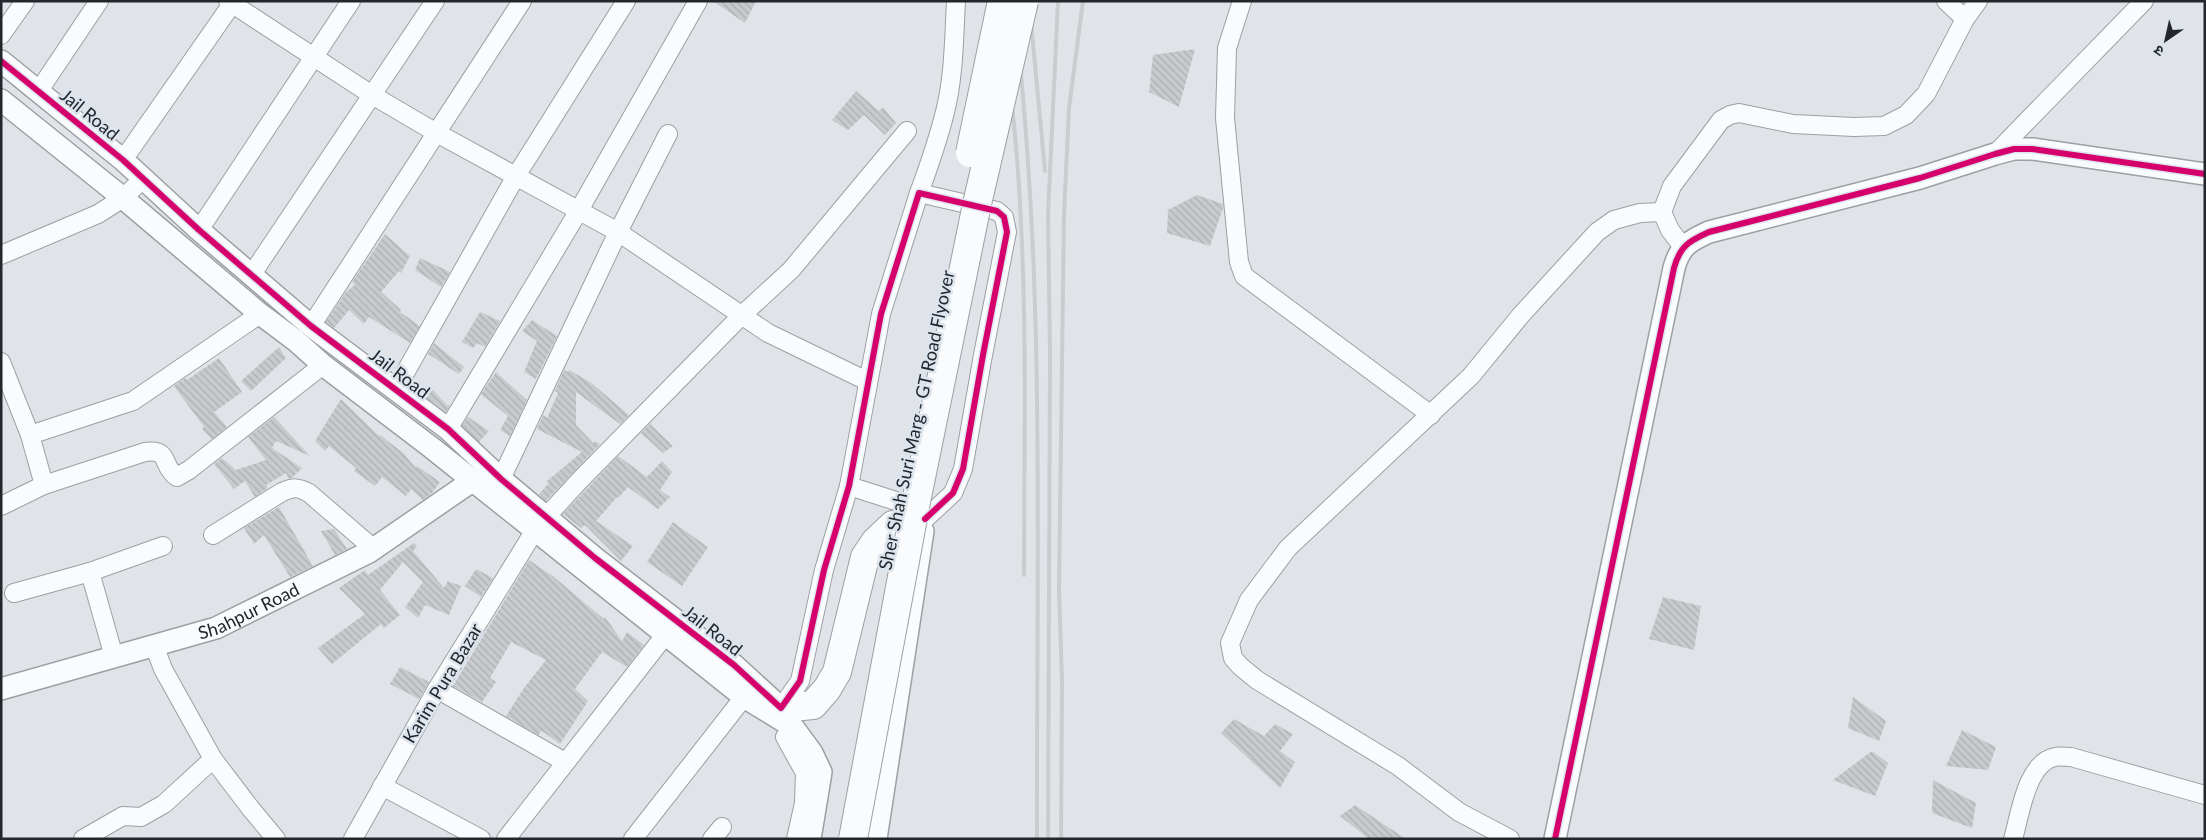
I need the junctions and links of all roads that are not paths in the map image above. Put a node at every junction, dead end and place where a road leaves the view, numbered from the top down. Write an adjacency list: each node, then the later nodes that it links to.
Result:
1 (25, 1): 17 (street)
2 (99, 1): 20 (street)
3 (351, 1): 18 (street)
4 (435, 1): 21 (street)
5 (522, 1): 24 (street)
6 (626, 1): 29 (street)
7 (698, 1): 33 (street)
8 (956, 1): 31 (street)
9 (1002, 1): 57 (main road, Sher Shah Suri Marg - GT Road Flyover, bridge)
10 (1024, 1): 83 (main road, Sher Shah Suri Marg - GT Road Flyover, bridge)
11 (1242, 1): 47 (street)
12 (1946, 1): 16 (street)
13 (1978, 1): 16 (street)
14 (2144, 1): 26 (street)
15 (231, 2): 18 (street); 27 (street)
16 (1965, 19): 34 (street)
17 (1, 35)
18 (314, 56): 21 (street); 35 (street)
19 (1, 61): 20 (street, Jail Road)
20 (38, 92): 27 (street, Jail Road)
21 (372, 95): 24 (street); 39 (street)
22 (1, 100): 32 (street, Jail Road)
23 (908, 131): 41 (street, Karim Pura Bazar)
24 (435, 132): 29 (street); 42 (street)
25 (668, 134): 36 (street)
26 (1994, 154): 28 (street); 37 (street)
27 (123, 160): 30 (street, Jail Road)
28 (2205, 174)
29 (516, 176): 33 (street); 46 (street)
30 (143, 179): 32 (street); 35 (street, Jail Road)
31 (919, 193): 45 (street); 55 (street)
32 (123, 198): 38 (street); 40 (street, Jail Road)
33 (578, 212): 36 (street); 48 (street)
34 (1662, 212): 37 (street); 47 (street)
35 (199, 230): 39 (street, Jail Road)
36 (618, 232): 41 (street); 50 (street)
37 (1683, 247): 86 (street)
38 (1, 255)
39 (252, 274): 42 (street, Jail Road)
40 (260, 314): 44 (street, Jail Road); 49 (street)
41 (741, 316): 45 (street); 56 (street, Karim Pura Bazar)
42 (311, 326): 46 (street, Jail Road)
43 (1, 362): 49 (street)
44 (323, 365): 51 (street, Jail Road); 52 (street)
45 (867, 381): 53 (street)
46 (396, 389): 48 (street, Jail Road)
47 (1431, 415): 85 (street)
48 (448, 429): 50 (street, Jail Road)
49 (30, 435): 52 (street)
50 (501, 479): 56 (street, Jail Road)
51 (472, 482): 56 (street, Jail Road); 60 (street, Shahpur Road)
52 (44, 485): 54 (street)
53 (849, 486): 55 (street); 69 (street)
54 (1, 506)
55 (921, 513): 84 (street)
56 (541, 523): 63 (street, Jail Road); 67 (street, Karim Pura Bazar); 69 (street, Jail Road)
57 (893, 525): 69 (main road); 82 (main road, Sher Shah Suri Marg - GT Road Flyover)
58 (213, 534): 60 (street)
59 (163, 546): 61 (street)
60 (374, 549): 64 (street, Shahpur Road)
61 (90, 572): 62 (street); 65 (street)
62 (14, 593)
63 (666, 634): 68 (street, Jail Road); 71 (street)
64 (154, 645): 65 (street, Shahpur Road); 70 (street)
65 (114, 656): 66 (street, Shahpur Road)
66 (1, 689)
67 (437, 689): 71 (street); 72 (street, Karim Pura Bazar)
68 (744, 697): 69 (street, Jail Road); 79 (street)
69 (792, 714): 80 (street); 81 (street)
70 (213, 759): 74 (street); 75 (street)
71 (565, 762): 78 (street)
72 (382, 786): 76 (street, Karim Pura Bazar); 77 (street)
73 (2205, 795): 87 (street)
74 (83, 839)
75 (276, 839)
76 (353, 839)
77 (481, 839)
78 (506, 839)
79 (633, 839)
80 (796, 839)
81 (810, 839)
82 (834, 839)
83 (852, 839)
84 (876, 839)
85 (1510, 839)
86 (1555, 839)
87 (2013, 839)

